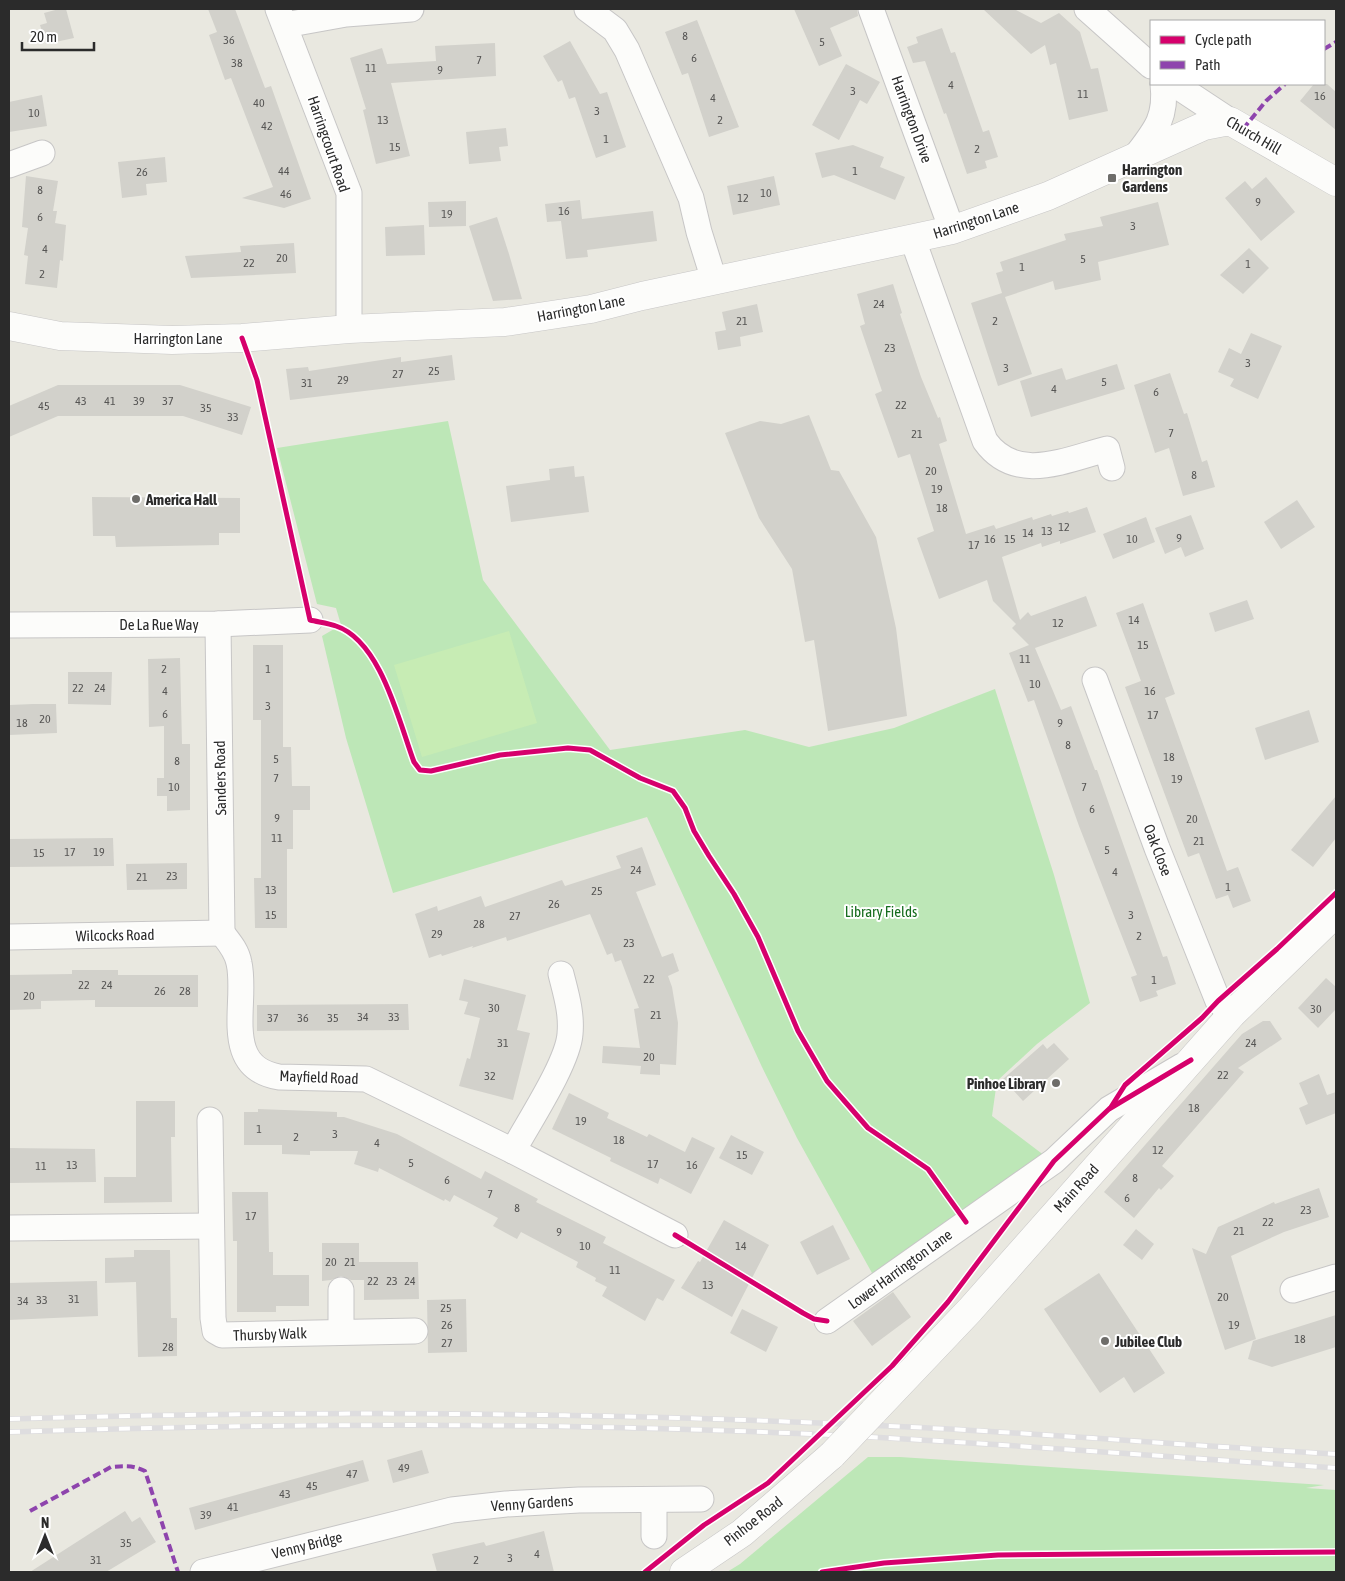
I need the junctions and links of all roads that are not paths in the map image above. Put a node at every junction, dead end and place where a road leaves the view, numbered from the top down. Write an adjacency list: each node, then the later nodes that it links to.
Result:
1 (411, 9): 5 (street, Harringcourt Road)
2 (587, 9): 16 (street)
3 (871, 9): 14 (street, Harrington Drive)
4 (1087, 9): 6 (street)
5 (282, 17): 18 (street, Harringcourt Road)
6 (1150, 65)
7 (1163, 85): 11 (street, Harrington Lane)
8 (1176, 85): 9 (street, Church Hill)
9 (1230, 121): 11 (street, Harrington Lane); 13 (street, Church Hill)
10 (42, 153): 12 (street)
11 (1134, 157): 14 (street, Harrington Lane)
12 (9, 165)
13 (1336, 182)
14 (952, 230): 15 (street, Harrington Lane)
15 (913, 240): 16 (street, Harrington Lane); 19 (street)
16 (714, 280): 18 (street, Harrington Lane)
17 (9, 326): 18 (street, Harrington Lane)
18 (349, 329)
19 (1112, 468)
20 (310, 620): 21 (street, De La Rue Way)
21 (218, 624): 22 (street, De La Rue Way); 25 (street, Sanders Road)
22 (9, 625)
23 (1095, 680): 28 (street, Oak Close)
24 (1336, 913): 28 (street, Main Road)
25 (222, 933): 26 (street, Wilcocks Road); 31 (street, Mayfield Road)
26 (9, 937)
27 (561, 974): 31 (street)
28 (1232, 1014): 29 (street, Main Road)
29 (1191, 1060): 38 (street, Lower Harrington Lane); 41 (street, Main Road, bridge)
30 (210, 1120): 32 (street, Thursby Walk)
31 (513, 1151): 34 (street, Mayfield Road)
32 (211, 1226): 33 (street); 40 (street, Thursby Walk)
33 (9, 1228)
34 (675, 1235)
35 (1336, 1277): 37 (street)
36 (341, 1290): 40 (street)
37 (1293, 1290)
38 (827, 1320)
39 (415, 1331): 40 (street, Thursby Walk)
40 (341, 1332)
41 (826, 1461): 47 (street, Pinhoe Road)
42 (702, 1499): 43 (street, Venny Gardens)
43 (654, 1500): 44 (street, Venny Gardens); 45 (street)
44 (411, 1519): 46 (street, Venny Bridge)
45 (654, 1536)
46 (203, 1572)
47 (684, 1572)

